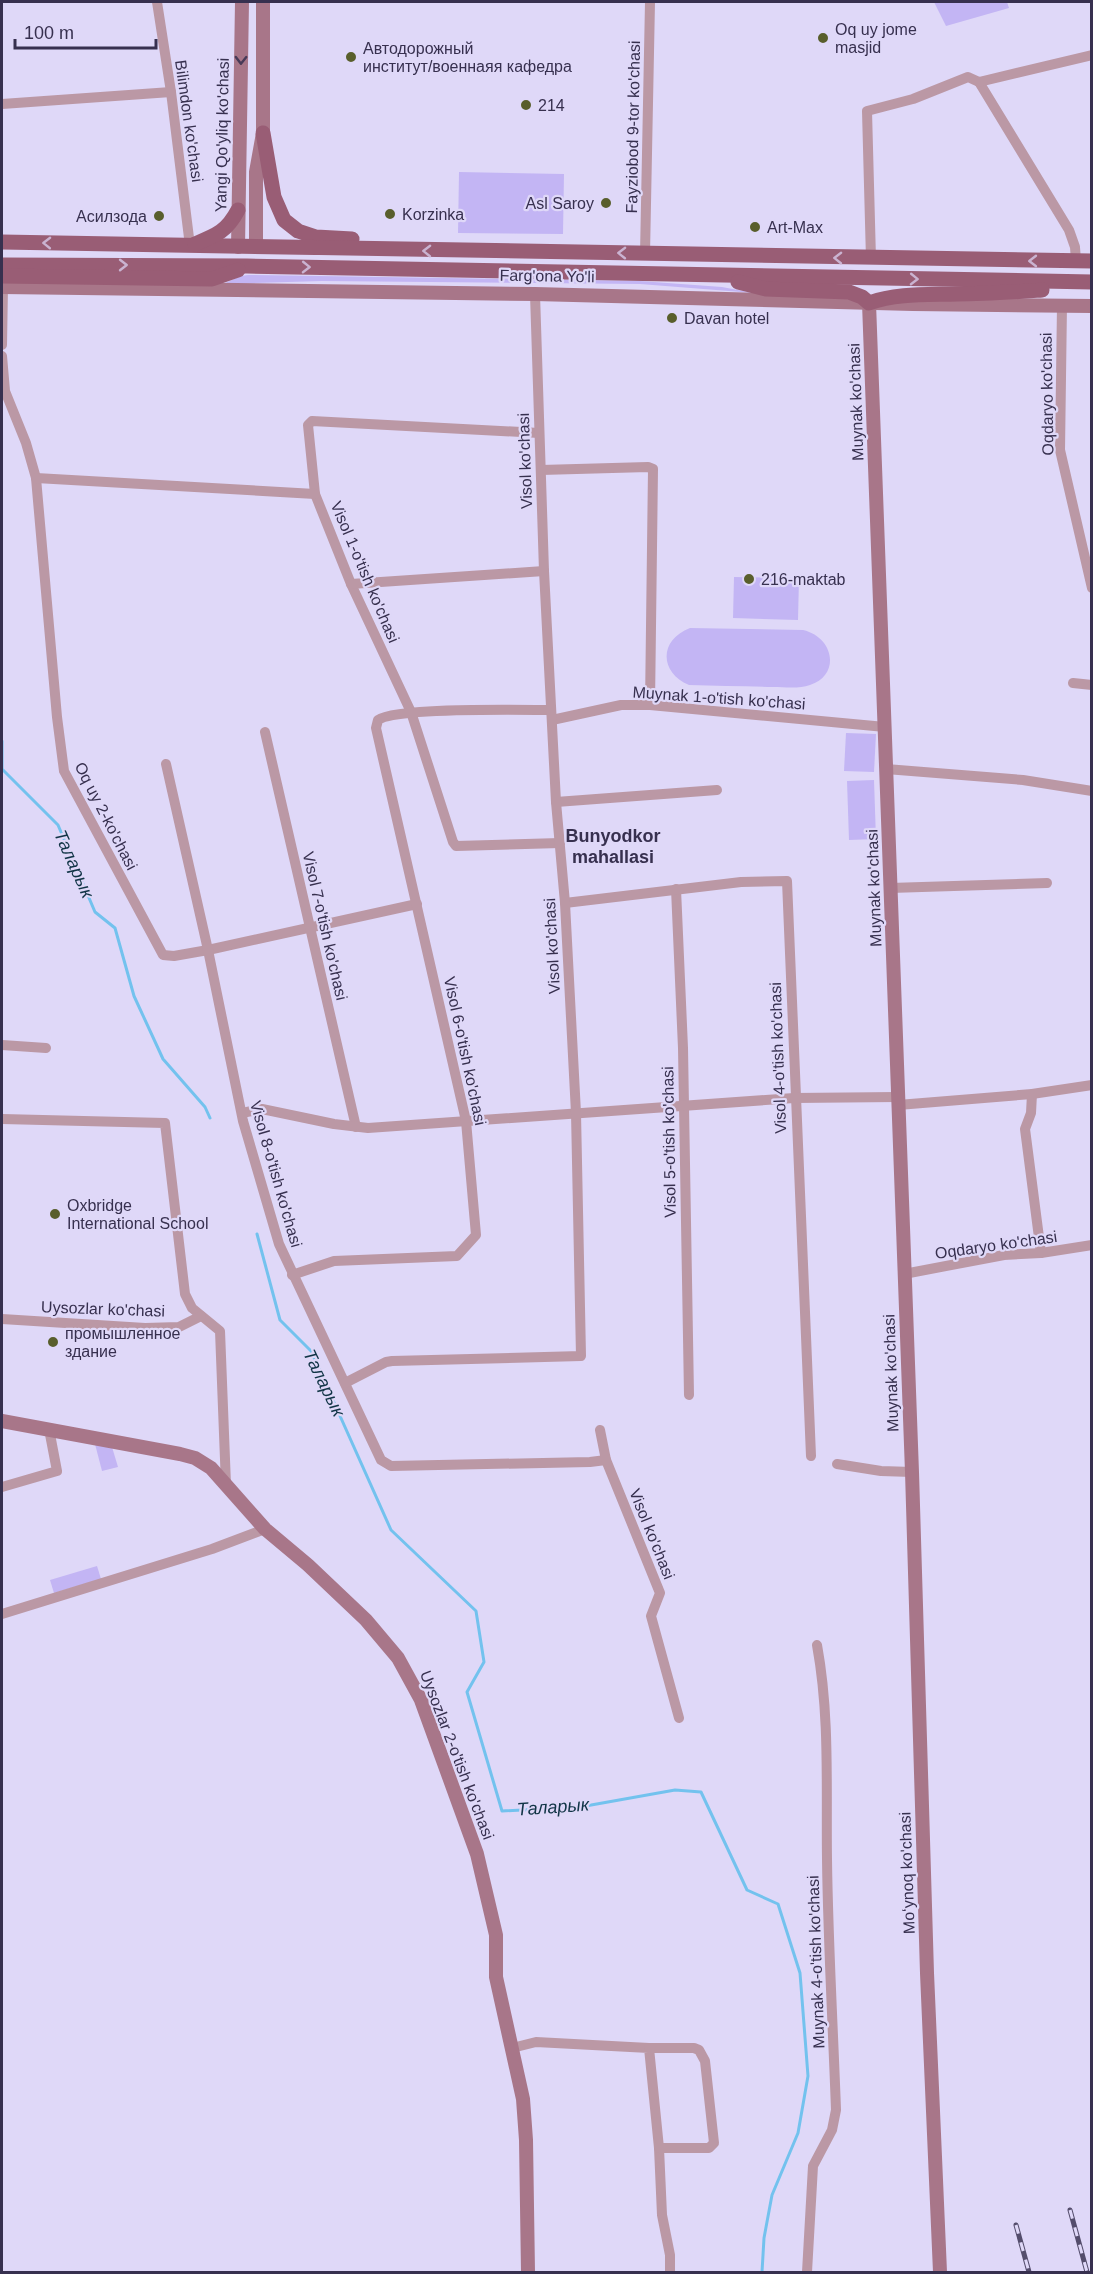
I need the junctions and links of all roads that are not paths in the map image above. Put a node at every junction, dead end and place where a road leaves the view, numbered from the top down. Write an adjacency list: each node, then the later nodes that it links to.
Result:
1 (157, 2): 7 (street, Bilimdon ko'chasi)
2 (242, 2): 10 (street, Yangi Qo'yliq ko'chasi, one-way to 10)
3 (263, 2): 9 (street)
4 (650, 2): 16 (street, Fayziobod 9-tor ko'chasi)
5 (1092, 55): 6 (street)
6 (978, 82): 17 (street); 18 (street)
7 (171, 92): 8 (street); 12 (street, Bilimdon ko'chasi)
8 (2, 104)
9 (263, 133): 14 (street); 15 (main road)
10 (238, 210): 12 (main road); 13 (street, Yangi Qo'yliq ko'chasi)
11 (6, 241): 12 (main road, Farg'ona Yo'li, one-way to 11)
12 (189, 246): 13 (main road, Farg'ona Yo'li)
13 (238, 247): 14 (main road, Farg'ona Yo'li); 20 (main road, Yangi Qo'yliq ko'chasi)
14 (256, 247): 15 (main road, Farg'ona Yo'li); 20 (main road)
15 (402, 250): 16 (main road, Farg'ona Yo'li, one-way to 15)
16 (645, 254): 17 (main road, Farg'ona Yo'li, one-way to 16)
17 (871, 259): 18 (main road, Farg'ona Yo'li, one-way to 17)
18 (1084, 261)
19 (2, 265): 20 (main road, Farg'ona Yo'li, one-way to 20)
20 (247, 266): 21 (main road, Farg'ona Yo'li, one-way to 21); 22 (main road)
21 (708, 275): 23 (main road, Farg'ona Yo'li, one-way to 23); 25 (main road)
22 (2, 283): 24 (street, Farg'ona Yo'li); 28 (street)
23 (1092, 284): 25 (main road)
24 (535, 294): 25 (street, Farg'ona Yo'li); 30 (street, Visol ko'chasi)
25 (869, 303): 26 (street, Farg'ona Yo'li); 43 (street, Muynak ko'chasi)
26 (1062, 305): 27 (street, Farg'ona Yo'li); 36 (street, Oqdaryo ko'chasi)
27 (1092, 306)
28 (2, 345)
29 (2, 356): 32 (street, Oq uy 2-ko'chasi)
30 (539, 433): 31 (street, Visol ko'chasi); 33 (street, Visol 1-o'tish ko'chasi)
31 (541, 470): 34 (street, Visol ko'chasi); 39 (street)
32 (36, 478): 33 (street); 57 (street, Oq uy 2-ko'chasi)
33 (315, 494): 35 (street, Visol 1-o'tish ko'chasi)
34 (544, 571): 35 (street); 41 (street, Visol ko'chasi)
35 (351, 584): 40 (street, Visol 1-o'tish ko'chasi)
36 (1092, 588)
37 (1072, 683): 38 (street)
38 (1092, 686)
39 (650, 705): 41 (street, Muynak 1-o'tish ko'chasi); 43 (street, Muynak 1-o'tish ko'chasi)
40 (411, 712): 41 (street, Muynak 1-o'tish ko'chasi); 42 (street, Muynak 1-o'tish ko'chasi); 50 (street, Visol 1-o'tish ko'chasi)
41 (552, 715): 49 (street, Visol ko'chasi)
42 (378, 720): 55 (street, Visol 6-o'tish ko'chasi)
43 (885, 727): 46 (street, Muynak ko'chasi)
44 (265, 732): 56 (street, Visol 7-o'tish ko'chasi)
45 (166, 764): 57 (street, Visol 8-o'tish ko'chasi)
46 (885, 770): 48 (street); 52 (street, Muynak ko'chasi)
47 (717, 790): 49 (street)
48 (1092, 791)
49 (556, 802): 50 (street, Visol ko'chasi)
50 (560, 843): 54 (street, Visol ko'chasi)
51 (1047, 883): 52 (street)
52 (890, 888): 63 (street, Muynak ko'chasi)
53 (676, 889): 54 (street, Visol 4-o'tish ko'chasi); 62 (street, Visol 4-o'tish ko'chasi); 64 (street, Visol 5-o'tish ko'chasi)
54 (565, 903): 66 (street, Visol ko'chasi)
55 (417, 904): 56 (street, Oq uy 2-ko'chasi); 68 (street, Visol 6-o'tish ko'chasi)
56 (311, 927): 57 (street, Oq uy 2-ko'chasi); 69 (street, Visol 7-o'tish ko'chasi)
57 (208, 950): 65 (street, Visol 8-o'tish ko'chasi)
58 (2, 1045): 59 (street)
59 (46, 1048)
60 (1092, 1085): 61 (street)
61 (1032, 1094): 63 (street); 71 (street)
62 (794, 1098): 63 (street); 64 (street); 81 (street, Visol 4-o'tish ko'chasi)
63 (898, 1101): 72 (street, Muynak ko'chasi)
64 (684, 1104): 66 (street); 77 (street, Visol 5-o'tish ko'chasi)
65 (242, 1113): 69 (street); 73 (street, Visol 8-o'tish ko'chasi)
66 (576, 1113): 68 (street); 76 (street, Visol ko'chasi)
67 (2, 1119): 74 (street, Uysozlar ko'chasi)
68 (466, 1121): 69 (street); 73 (street, Visol 6-o'tish ko'chasi)
69 (356, 1127)
70 (1092, 1245): 71 (street, Oqdaryo ko'chasi)
71 (1041, 1253): 72 (street, Oqdaryo ko'chasi)
72 (904, 1274): 84 (street, Muynak ko'chasi)
73 (292, 1275): 76 (street, Visol 8-o'tish ko'chasi)
74 (201, 1316): 75 (street, Uysozlar ko'chasi); 85 (street, Uysozlar ko'chasi)
75 (2, 1319)
76 (345, 1383): 82 (street, Visol 8-o'tish ko'chasi)
77 (688, 1395)
78 (2, 1421): 79 (street, Uysozlar 2-o'tish ko'chasi)
79 (50, 1429): 85 (street, Uysozlar 2-o'tish ko'chasi); 86 (street)
80 (600, 1430): 82 (street, Visol ko'chasi)
81 (811, 1456)
82 (606, 1460): 90 (street, Visol ko'chasi)
83 (837, 1464): 84 (street)
84 (912, 1472): 97 (street, Moʻynoq ko'chasi)
85 (226, 1485): 87 (street, Uysozlar 2-o'tish ko'chasi)
86 (2, 1487)
87 (265, 1529): 88 (street); 91 (street, Uysozlar 2-o'tish ko'chasi)
88 (2, 1614)
89 (817, 1645): 96 (street, Muynak 4-o'tish ko'chasi)
90 (679, 1718)
91 (512, 2048): 92 (street); 94 (street, Uysozlar 2-o'tish ko'chasi)
92 (649, 2048): 93 (street); 93 (street)
93 (659, 2148): 95 (street)
94 (528, 2272)
95 (670, 2272)
96 (807, 2272)
97 (940, 2272)

